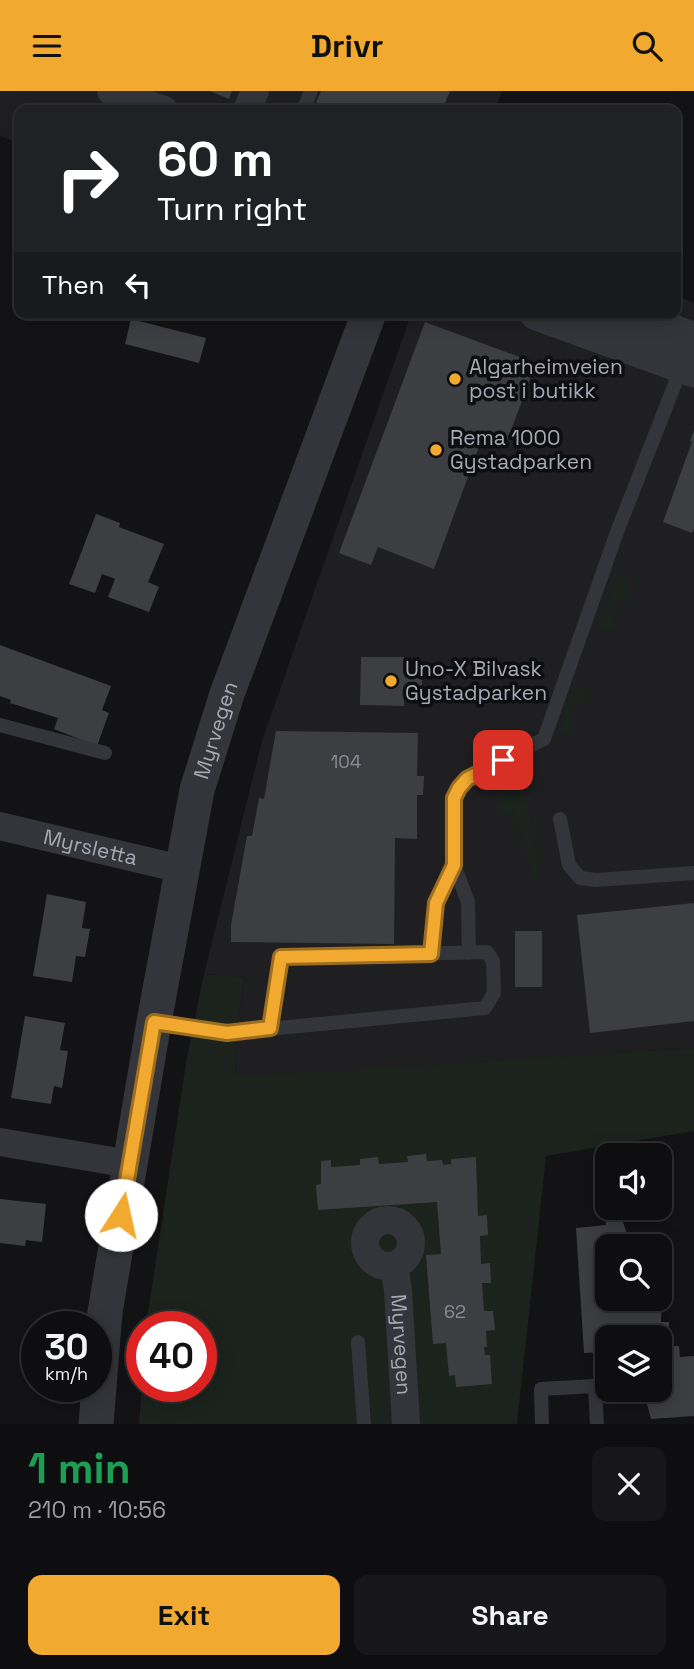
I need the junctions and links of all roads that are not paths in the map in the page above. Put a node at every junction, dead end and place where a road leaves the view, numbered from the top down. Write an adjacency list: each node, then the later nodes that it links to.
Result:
1 (111, 91): 2 (street)
2 (150, 105)
3 (367, 319): 12 (street, Myrvegen)
4 (633, 319): 6 (street)
5 (577, 320): 6 (street)
6 (690, 354): 11 (lane)
7 (0, 725): 8 (lane)
8 (106, 753)
9 (559, 820): 13 (lane)
10 (0, 826): 12 (street, Myrsletta)
11 (454, 865): 14 (lane); 15 (lane)
12 (181, 869): 16 (street, Myrvegen)
13 (694, 873)
14 (469, 953): 15 (lane); 17 (lane)
15 (431, 954): 17 (lane)
16 (154, 1022): 17 (lane); 19 (street, Myrvegen)
17 (270, 1028)
18 (0, 1142): 19 (street)
19 (130, 1164): 22 (street, Myrvegen)
20 (394, 1266): 24 (street, Myrvegen)
21 (358, 1342): 23 (lane)
22 (96, 1424)
23 (363, 1424)
24 (406, 1424)
25 (542, 1424): 26 (lane)
26 (597, 1424)

